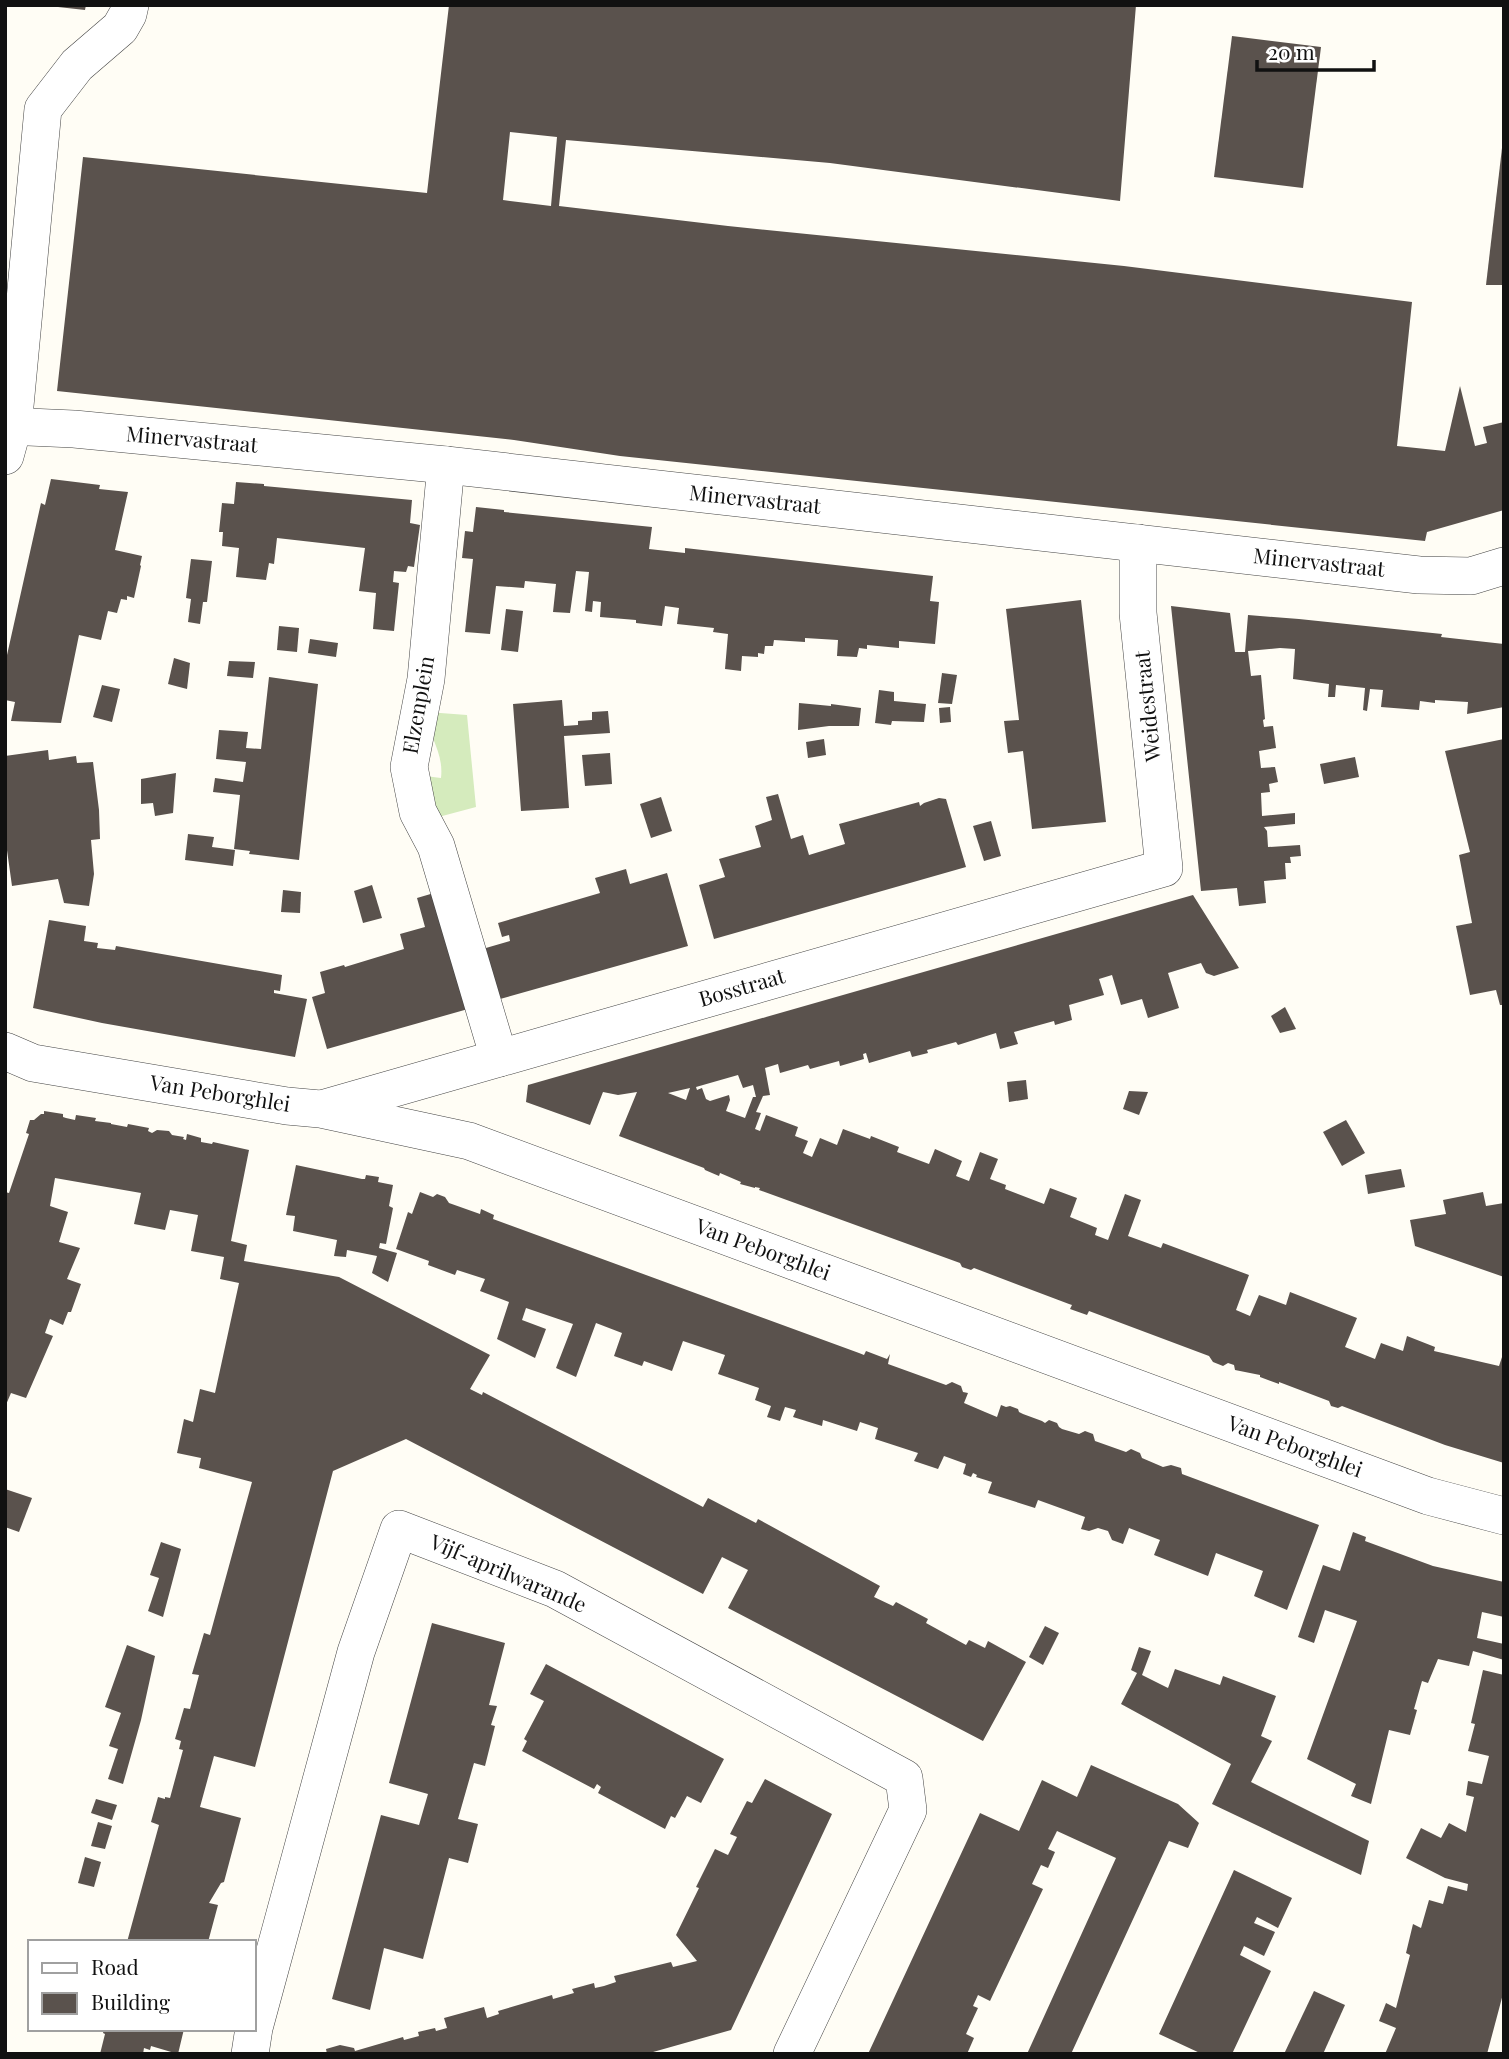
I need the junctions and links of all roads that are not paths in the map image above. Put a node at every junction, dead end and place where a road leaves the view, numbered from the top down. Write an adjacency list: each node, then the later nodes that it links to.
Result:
1 (130, 5): 2 (street)
2 (8, 436): 3 (street, Minervastraat)
3 (446, 465): 4 (street, Minervastraat); 8 (street, Elzenplein)
4 (1138, 543): 5 (street, Minervastraat); 6 (street, Weidestraat)
5 (1504, 566)
6 (1164, 868): 8 (street, Bosstraat)
7 (5, 1051): 9 (street, Van Peborghlei)
8 (499, 1058): 9 (street, Bosstraat)
9 (320, 1110): 10 (street, Van Peborghlei)
10 (1504, 1516)
11 (256, 2021): 14 (street, Vijf-aprilwarande)
12 (254, 2031): 13 (street, Vijf-aprilwarande)
13 (250, 2054)
14 (792, 2054)

